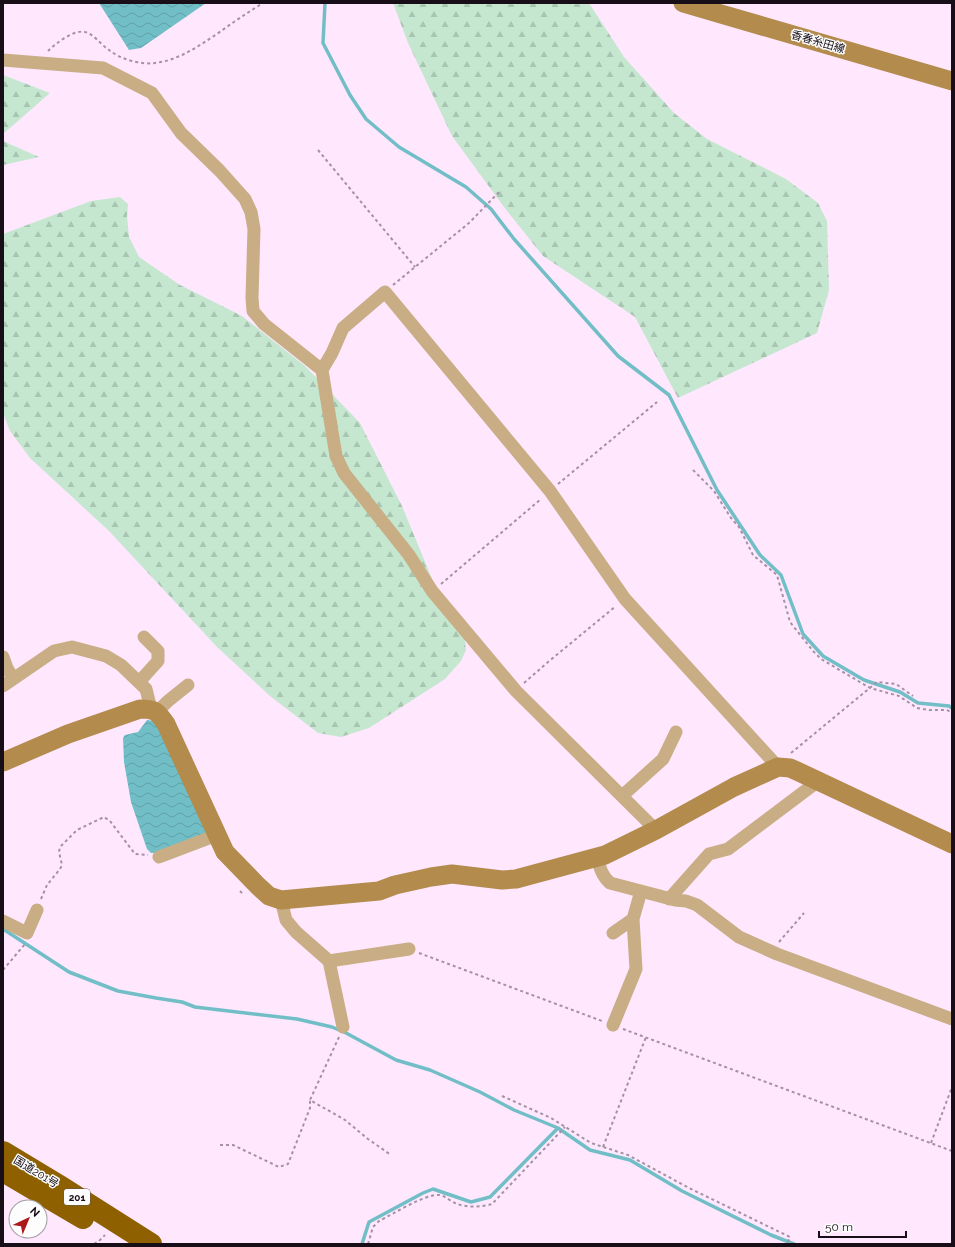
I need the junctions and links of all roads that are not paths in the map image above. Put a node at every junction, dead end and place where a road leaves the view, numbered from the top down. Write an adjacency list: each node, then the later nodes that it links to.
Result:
1 (683, 3): 3 (street, 香春糸田線)
2 (3, 60): 4 (street)
3 (952, 81)
4 (322, 370): 13 (street); 15 (street)
5 (144, 638): 8 (street)
6 (3, 657): 7 (street)
7 (8, 682): 8 (street)
8 (139, 682): 10 (street)
9 (188, 685): 10 (street)
10 (154, 711): 12 (street); 17 (street)
11 (676, 732): 15 (street)
12 (3, 762)
13 (780, 768): 14 (street); 16 (street)
14 (816, 780): 18 (street); 22 (street)
15 (622, 796): 16 (street)
16 (656, 830): 20 (street)
17 (217, 835): 19 (street); 23 (street)
18 (952, 844)
19 (160, 857)
20 (597, 858): 21 (street); 23 (street)
21 (641, 891): 22 (street); 25 (street)
22 (669, 899): 30 (street)
23 (281, 900): 29 (street)
24 (37, 910): 26 (street)
25 (633, 920): 27 (street); 31 (street)
26 (3, 921)
27 (612, 934)
28 (409, 949): 29 (street)
29 (329, 961): 32 (street)
30 (952, 1019)
31 (614, 1025)
32 (344, 1027)
33 (3, 1152): 37 (highway, 国道201号 / 201)
34 (3, 1171): 35 (highway, 国道201号 / 201)
35 (101, 1238): 36 (highway, 国道201号 / 201)
36 (127, 1244)
37 (151, 1244)

